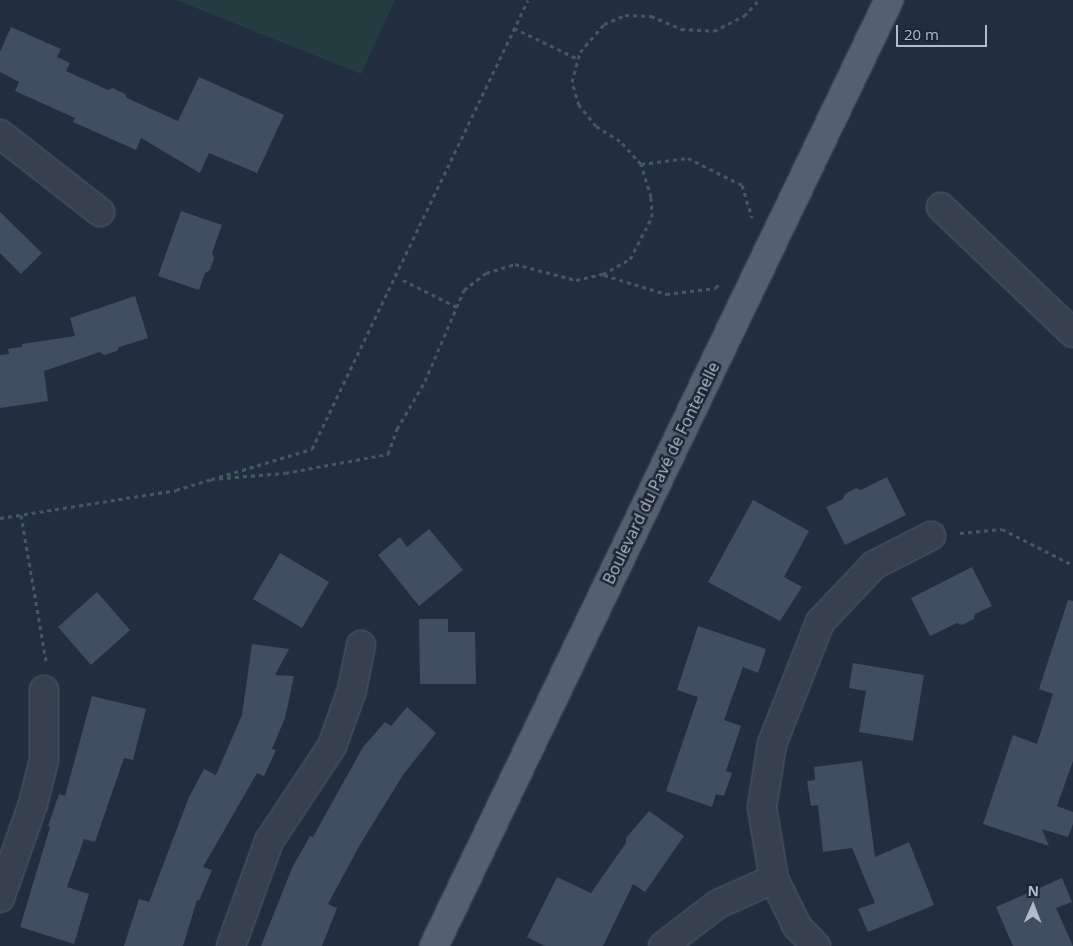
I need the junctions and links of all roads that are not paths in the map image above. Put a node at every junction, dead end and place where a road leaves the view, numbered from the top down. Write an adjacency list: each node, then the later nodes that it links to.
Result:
1 (889, 0): 12 (main road, Boulevard du Pavé de Fontenelle)
2 (0, 134): 4 (street)
3 (941, 207): 5 (street)
4 (100, 212)
5 (1073, 332)
6 (931, 536): 9 (street)
7 (361, 645): 11 (street)
8 (44, 690): 10 (street)
9 (774, 879): 13 (street); 14 (street)
10 (0, 898)
11 (231, 946)
12 (434, 946)
13 (663, 946)
14 (816, 946)

